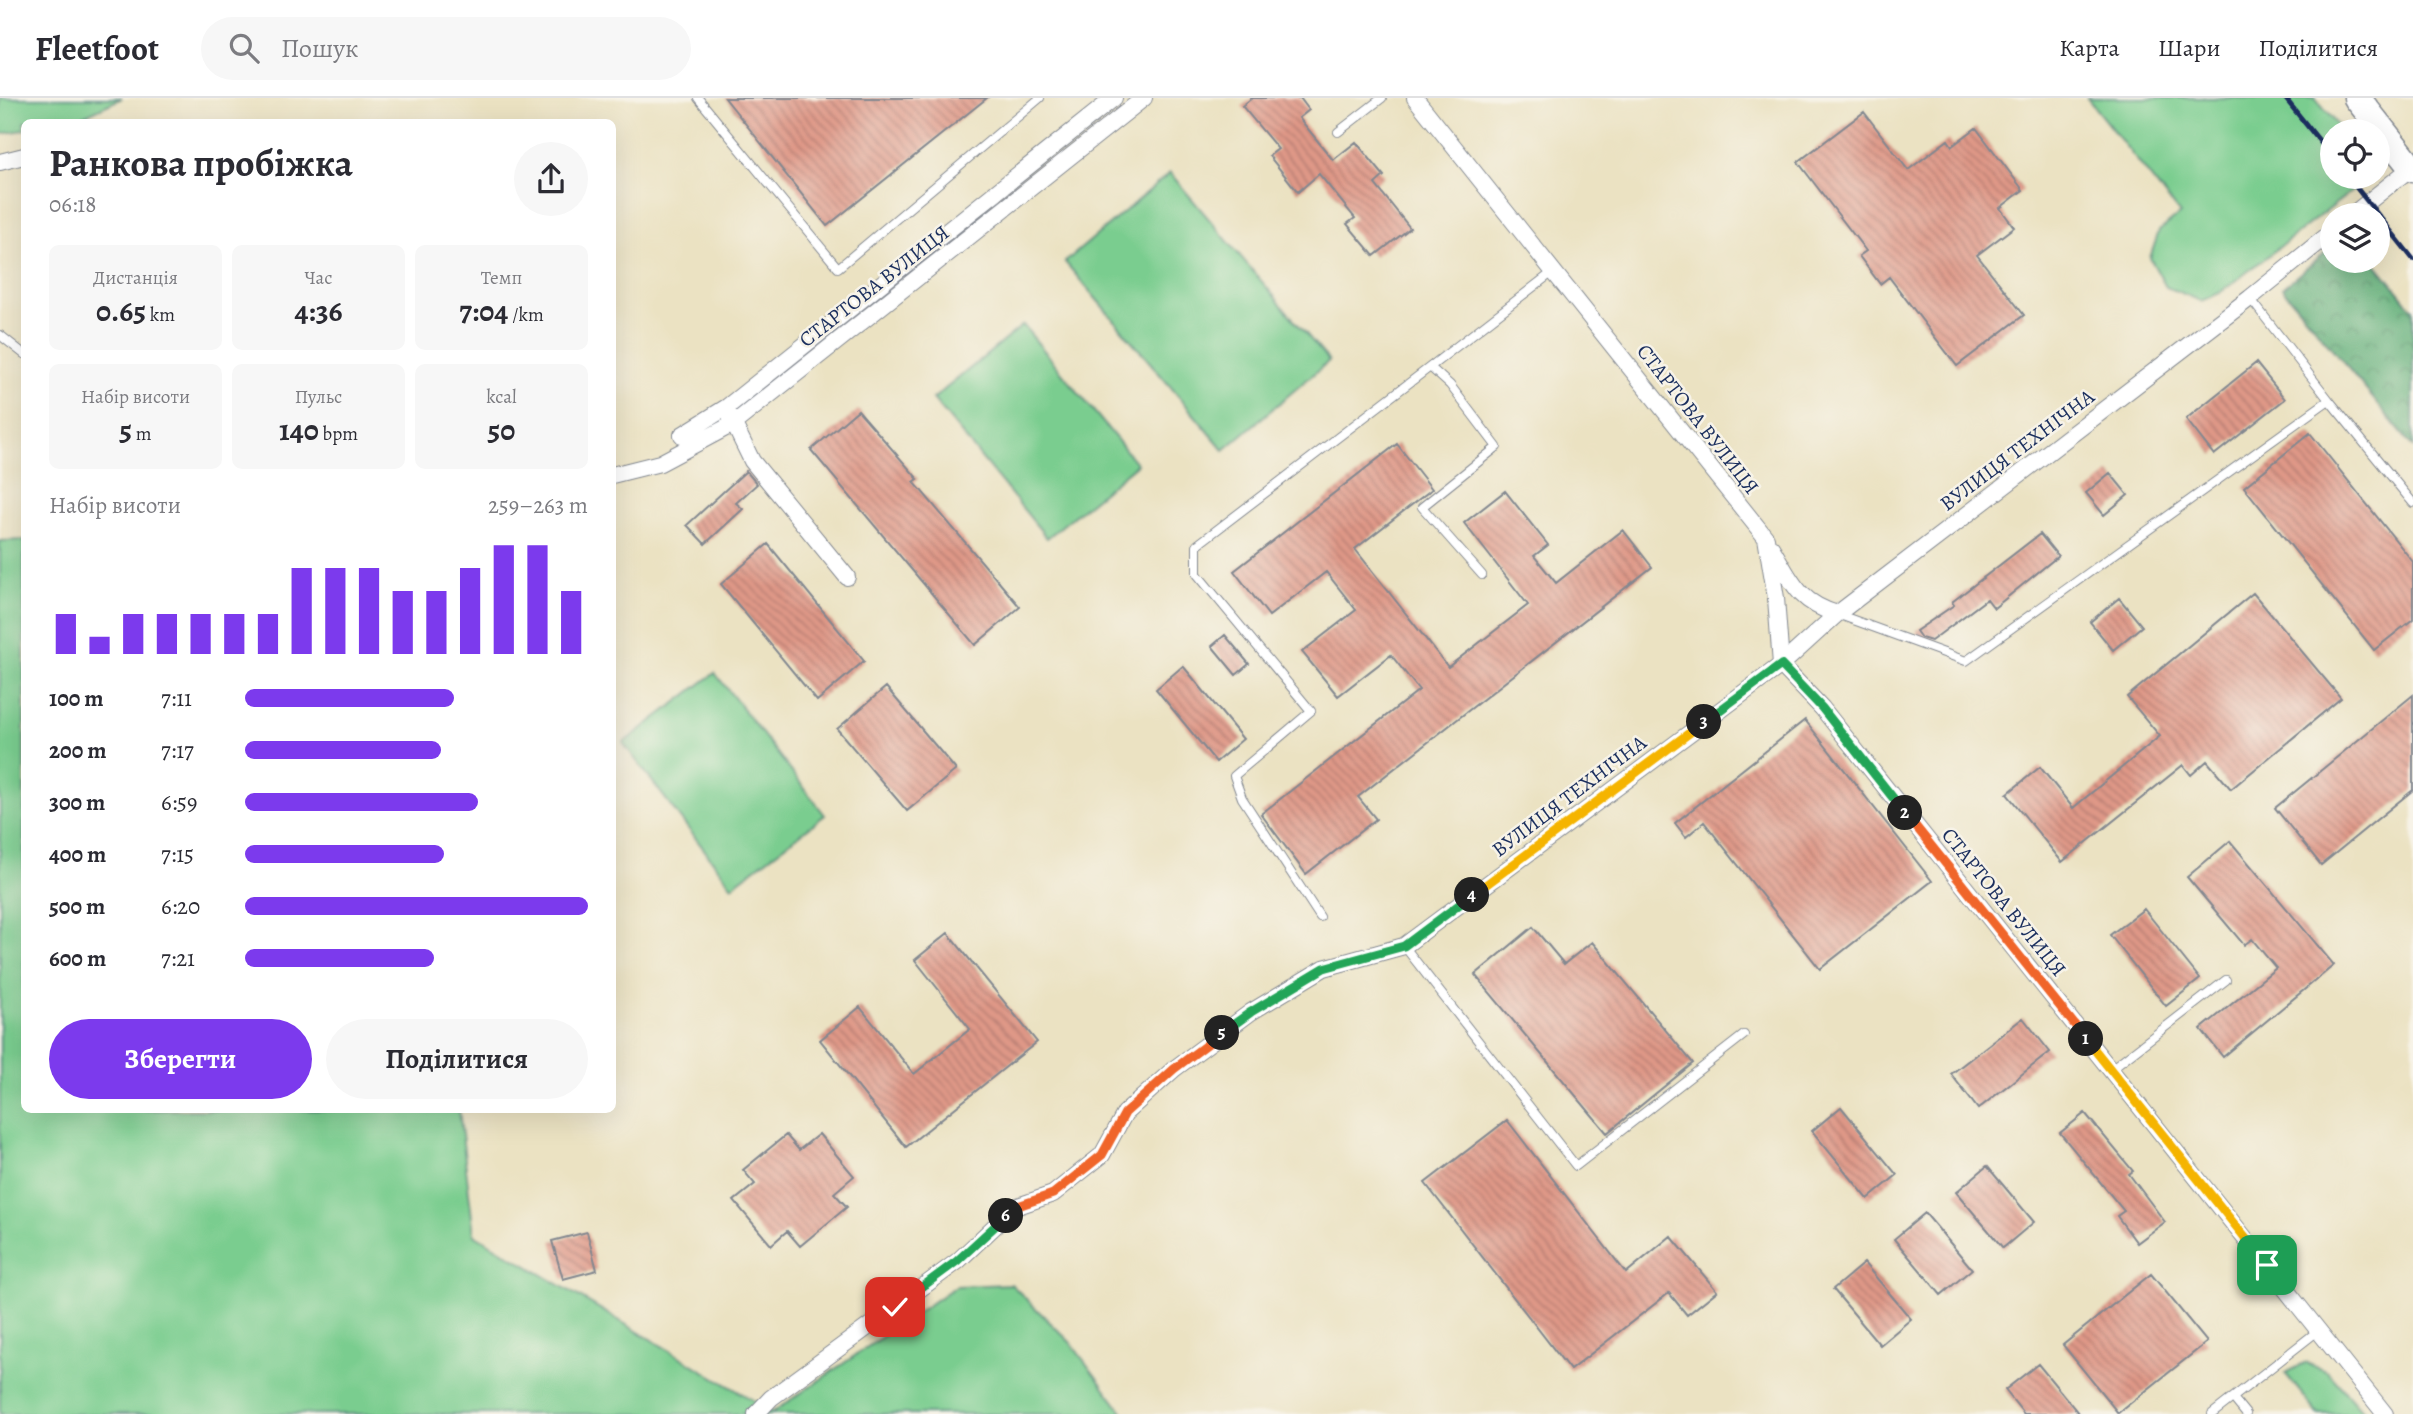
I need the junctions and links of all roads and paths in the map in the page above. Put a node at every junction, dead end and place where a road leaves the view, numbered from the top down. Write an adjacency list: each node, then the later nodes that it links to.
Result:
1 (698, 98): 2 (lane)
2 (1040, 98)
3 (1114, 98): 20 (street, СТАРТОВА ВУЛИЦЯ)
4 (1144, 98): 21 (street, СТАРТОВА ВУЛИЦЯ)
5 (1382, 98): 8 (lane)
6 (1415, 98): 14 (street, СТАРТОВА ВУЛИЦЯ)
7 (2357, 98): 11 (main road)
8 (1338, 132)
9 (21, 157): 10 (street)
10 (0, 162)
11 (2412, 168): 12 (street)
12 (2367, 203)
13 (2320, 241): 15 (street, ВУЛИЦЯ ТЕХНІЧНА)
14 (1554, 271): 18 (lane); 25 (street, СТАРТОВА ВУЛИЦЯ)
15 (2250, 298): 19 (lane); 28 (street, ВУЛИЦЯ ТЕХНІЧНА)
16 (0, 335): 17 (lane)
17 (21, 352)
18 (1430, 367): 26 (lane); 30 (lane)
19 (2329, 400): 24 (lane); 28 (lane)
20 (727, 407): 21 (street); 22 (street, СТАРТОВА ВУЛИЦЯ)
21 (733, 424): 23 (street, СТАРТОВА ВУЛИЦЯ); 27 (street)
22 (682, 435)
23 (616, 474)
24 (2413, 503)
25 (1766, 538): 28 (street); 29 (street, СТАРТОВА ВУЛИЦЯ)
26 (1482, 575)
27 (847, 577)
28 (1837, 614): 29 (street, ВУЛИЦЯ ТЕХНІЧНА)
29 (1781, 665): 31 (street, ВУЛИЦЯ ТЕХНІЧНА); 34 (street, СТАРТОВА ВУЛИЦЯ)
30 (1320, 917)
31 (1404, 946): 33 (lane); 37 (street, ВУЛИЦЯ ТЕХНІЧНА)
32 (2226, 980): 34 (lane)
33 (1744, 1035)
34 (2111, 1069): 35 (street, СТАРТОВА ВУЛИЦЯ)
35 (2319, 1330): 36 (lane); 40 (street, СТАРТОВА ВУЛИЦЯ)
36 (2233, 1398): 38 (lane); 39 (lane)
37 (756, 1414)
38 (2213, 1414)
39 (2246, 1414)
40 (2385, 1414)

